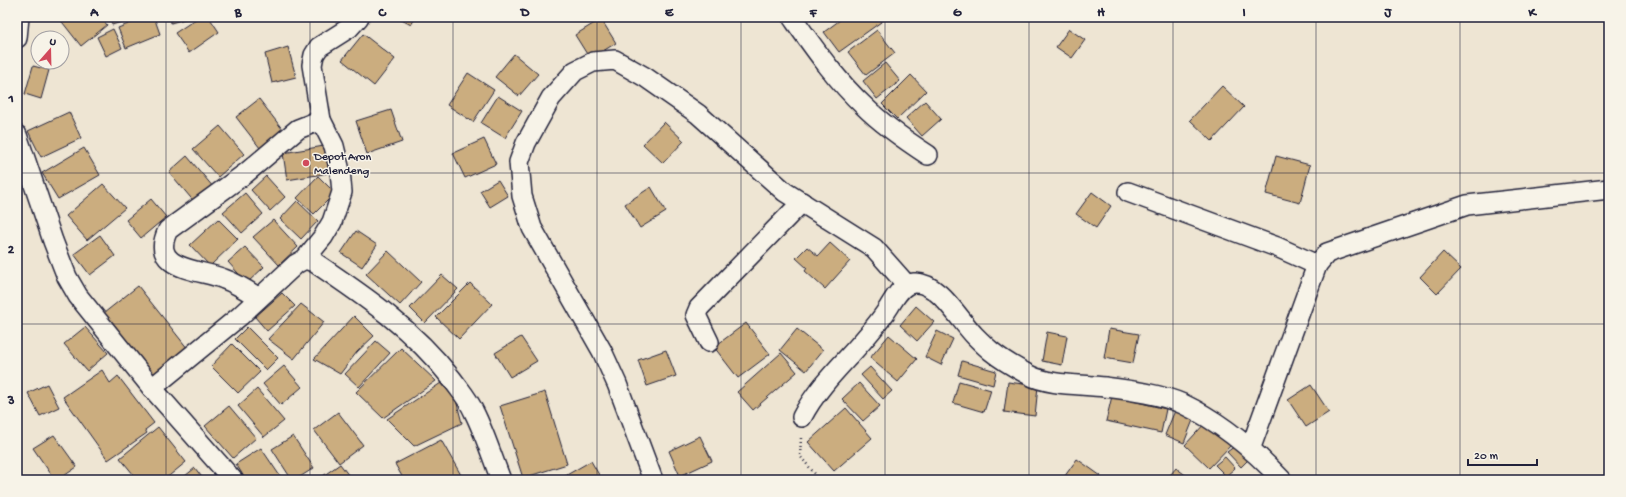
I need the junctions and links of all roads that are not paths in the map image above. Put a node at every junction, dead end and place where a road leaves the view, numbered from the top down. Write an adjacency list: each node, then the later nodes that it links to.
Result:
1 (359, 17): 3 (street)
2 (792, 17): 5 (street)
3 (322, 120): 9 (street); 12 (street)
4 (17, 135): 14 (street)
5 (928, 154)
6 (1609, 189): 10 (street)
7 (1128, 192): 10 (street)
8 (802, 202): 11 (street); 13 (street); 19 (street)
9 (305, 259): 12 (street); 18 (street)
10 (1317, 265): 16 (street)
11 (906, 284): 15 (street); 16 (street)
12 (250, 307): 14 (street)
13 (709, 342)
14 (152, 388): 17 (street)
15 (802, 418)
16 (1251, 447): 20 (street)
17 (233, 480)
18 (501, 480)
19 (653, 480)
20 (1282, 480)

